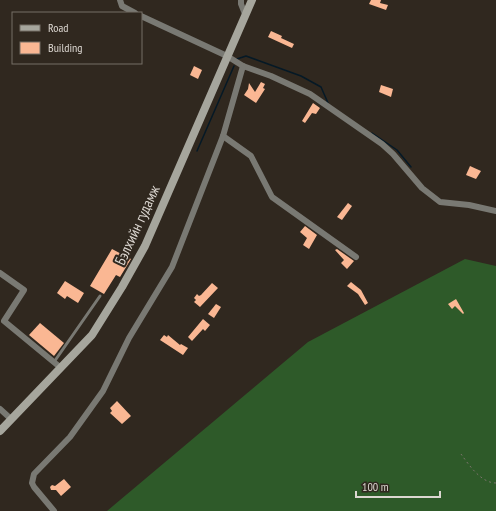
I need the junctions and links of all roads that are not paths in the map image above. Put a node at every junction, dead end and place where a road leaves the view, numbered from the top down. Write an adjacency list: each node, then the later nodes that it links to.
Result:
1 (120, 0): 4 (street)
2 (241, 0): 5 (street)
3 (252, 0): 5 (main road, Бэлхийн гудамж)
4 (133, 12)
5 (245, 14): 7 (main road, Бэлхийн гудамж)
6 (142, 16): 7 (street)
7 (227, 56): 8 (street); 15 (main road, Бэлхийн гудамж)
8 (243, 66): 9 (street); 10 (street)
9 (223, 136): 11 (street); 19 (street)
10 (496, 211)
11 (356, 257)
12 (0, 273): 14 (street)
13 (100, 296): 14 (lane)
14 (54, 362): 15 (street)
15 (61, 368): 17 (main road, Бэлхийн гудамж)
16 (0, 409): 17 (street)
17 (11, 419): 18 (main road, Бэлхийн гудамж)
18 (0, 431)
19 (54, 511)

